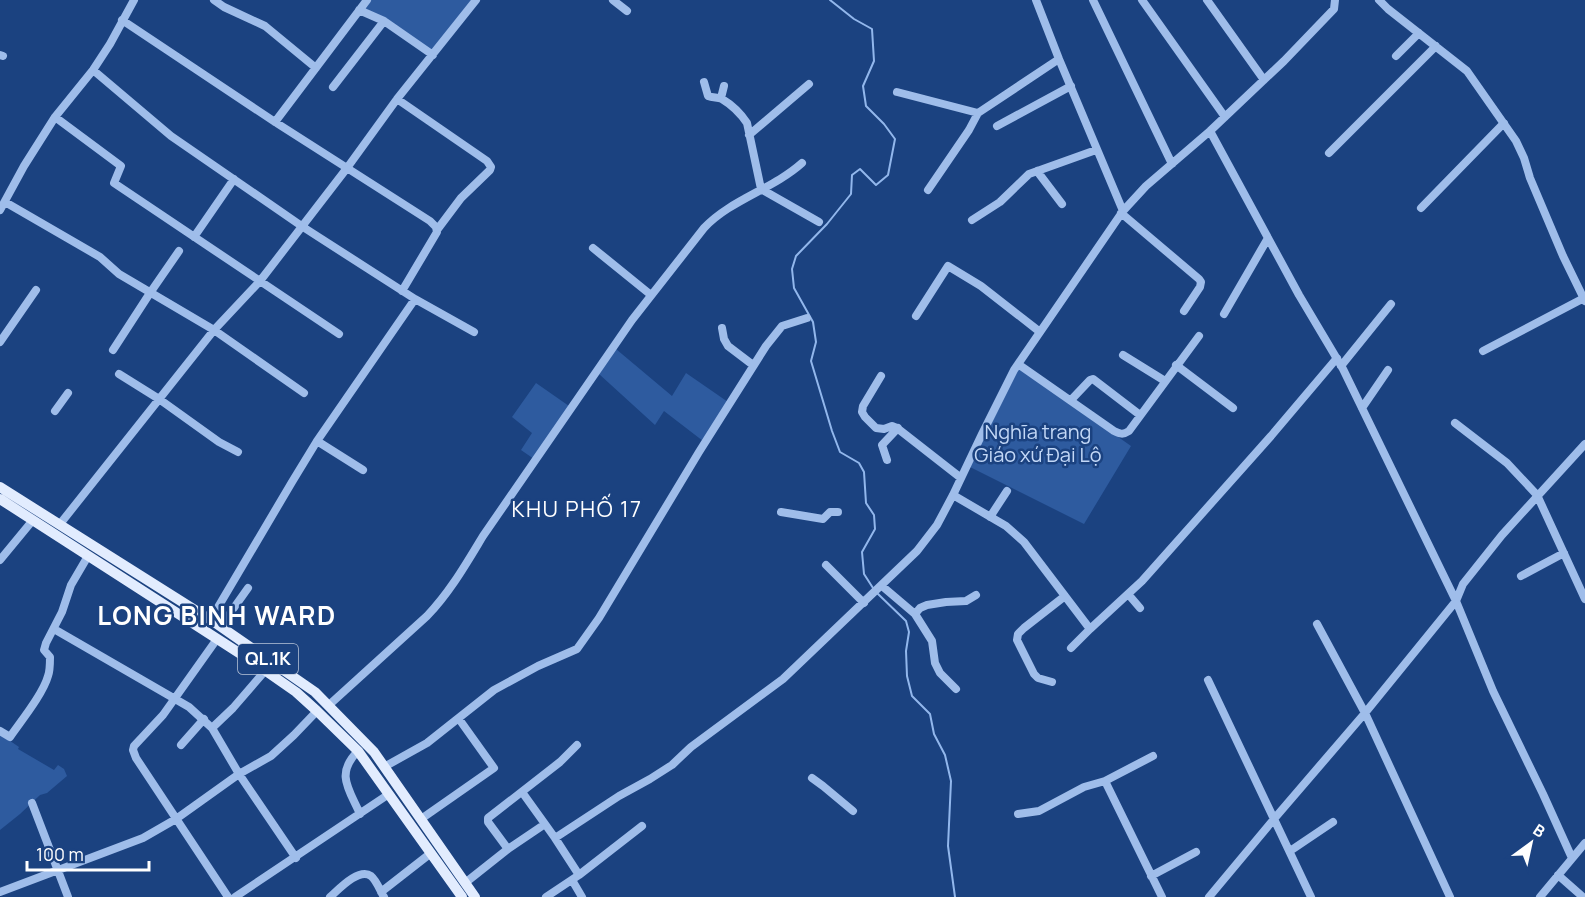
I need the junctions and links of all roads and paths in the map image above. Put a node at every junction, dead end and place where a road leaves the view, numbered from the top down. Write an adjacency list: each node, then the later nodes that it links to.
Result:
1 (121, 0): 12 (street)
2 (214, 0): 23 (street)
3 (367, 0): 14 (street)
4 (476, 0): 20 (street)
5 (613, 0): 15 (street)
6 (1036, 0): 22 (street)
7 (1093, 0): 45 (street)
8 (1142, 0): 36 (street)
9 (1207, 0): 25 (street)
10 (1328, 0): 13 (street)
11 (1378, 0): 18 (street)
12 (132, 3): 16 (street)
13 (1334, 4): 25 (street)
14 (359, 9): 17 (street); 23 (street)
15 (627, 11)
16 (122, 20): 24 (street); 37 (street)
17 (384, 21): 20 (street); 30 (street)
18 (1419, 33): 19 (street); 21 (street)
19 (1436, 46): 38 (street); 43 (street)
20 (433, 55): 33 (street)
21 (1396, 57)
22 (1059, 59): 29 (street); 34 (street)
23 (316, 68): 37 (street)
24 (93, 70): 35 (street); 48 (street)
25 (1264, 80): 36 (street)
26 (704, 82): 32 (street)
27 (809, 84): 41 (street)
28 (724, 86): 32 (street)
29 (1071, 86): 39 (street); 42 (street)
30 (333, 87)
31 (897, 92): 34 (street)
32 (721, 98): 41 (street)
33 (397, 99): 46 (street); 59 (street)
34 (978, 113): 50 (street)
35 (55, 117): 51 (street); 60 (street)
36 (1225, 117): 40 (street)
37 (275, 122): 46 (street)
38 (1504, 123): 53 (street); 70 (street)
39 (998, 126)
40 (1210, 131): 45 (street); 61 (street)
41 (749, 135): 49 (street)
42 (1096, 150): 47 (street); 55 (street)
43 (1329, 153)
44 (802, 164): 49 (street)
45 (1172, 164): 55 (street)
46 (347, 168): 58 (street); 59 (street)
47 (1037, 171): 52 (street); 56 (street)
48 (234, 179): 58 (street); 60 (street)
49 (761, 189): 57 (street); 68 (street)
50 (928, 190)
51 (5, 202): 54 (street); 67 (street)
52 (1062, 204)
53 (1421, 208)
54 (0, 210)
55 (1122, 212): 72 (street); 79 (street)
56 (972, 220)
57 (819, 222)
58 (303, 226): 64 (street); 66 (street)
59 (437, 230): 66 (street)
60 (194, 237): 64 (street)
61 (1268, 238): 73 (street); 86 (street)
62 (592, 248): 68 (street)
63 (179, 251): 67 (street)
64 (260, 280): 77 (street); 80 (street)
65 (36, 290): 82 (street)
66 (402, 291): 69 (street)
67 (150, 292): 77 (street); 83 (street)
68 (651, 295): 148 (street)
69 (415, 299): 78 (street); 104 (street)
70 (1584, 299): 84 (street)
71 (1391, 304): 86 (street)
72 (1185, 310)
73 (1224, 314)
74 (916, 316): 79 (street)
75 (807, 318): 89 (street)
76 (722, 328): 89 (street)
77 (214, 330): 95 (street); 96 (street)
78 (474, 332)
79 (1040, 332): 87 (street)
80 (339, 334)
81 (1199, 336): 88 (street)
82 (0, 342)
83 (113, 350)
84 (1483, 351)
85 (1123, 354): 93 (street)
86 (1339, 362): 99 (street); 127 (street)
87 (1018, 364): 97 (street); 109 (street)
88 (1176, 365): 93 (street); 98 (street)
89 (753, 366): 151 (street)
90 (1388, 370): 99 (street)
91 (119, 374): 96 (street)
92 (881, 376): 103 (street)
93 (1165, 381): 101 (street)
94 (68, 393): 100 (street)
95 (304, 393)
96 (159, 399): 106 (street); 119 (street)
97 (1071, 400): 101 (street); 101 (street)
98 (1233, 408)
99 (1362, 408): 131 (street)
100 (55, 411)
101 (1140, 415)
102 (1455, 423): 113 (street)
103 (898, 428): 107 (street); 109 (street)
104 (318, 441): 108 (street); 135 (street)
105 (1585, 444): 113 (street)
106 (238, 452)
107 (887, 460)
108 (363, 470)
109 (962, 478): 112 (street)
110 (0, 487): 119 (main road, QL.1K)
111 (1007, 491): 117 (street)
112 (953, 495): 117 (street); 126 (street)
113 (1537, 495): 120 (street); 131 (street)
114 (0, 499): 118 (main road, QL.1K)
115 (781, 512): 116 (street)
116 (838, 512)
117 (990, 517): 129 (street)
118 (33, 520): 121 (main road, QL.1K); 122 (street)
119 (60, 524): 135 (main road, QL.1K)
120 (1564, 553): 124 (street); 130 (street)
121 (88, 556): 139 (street); 140 (main road, QL.1K)
122 (0, 560)
123 (826, 565): 132 (street)
124 (1521, 576)
125 (248, 588): 137 (street)
126 (878, 590): 132 (street); 134 (street)
127 (1128, 594): 133 (street); 138 (street)
128 (976, 596): 134 (street)
129 (1065, 596): 138 (street); 145 (street)
130 (1585, 599)
131 (1456, 601): 150 (street); 182 (street)
132 (864, 603): 175 (street)
133 (1140, 608)
134 (915, 615): 146 (street)
135 (210, 620): 137 (main road, QL.1K); 140 (main road)
136 (1317, 624): 150 (street)
137 (221, 626): 148 (main road, QL.1K)
138 (1090, 628): 142 (street)
139 (54, 629): 147 (street); 154 (street)
140 (204, 630): 141 (main road, QL.1K)
141 (217, 639): 143 (main road, QL.1K); 147 (street)
142 (1071, 648)
143 (265, 670): 149 (main road, QL.1K); 153 (street)
144 (1208, 680): 171 (street)
145 (1052, 682)
146 (956, 689)
147 (174, 699): 152 (street); 169 (street)
148 (329, 705): 159 (main road, QL.1K)
149 (317, 711): 157 (main road, QL.1K); 160 (street)
150 (1365, 713): 171 (street); 201 (street)
151 (459, 719): 159 (street); 170 (street)
152 (204, 720): 153 (street); 155 (street)
153 (212, 728): 160 (street)
154 (0, 731)
155 (181, 745)
156 (577, 746): 163 (street)
157 (358, 752): 164 (main road, QL.1K); 167 (street)
158 (1154, 756): 162 (street)
159 (384, 767): 170 (main road, QL.1K)
160 (239, 774): 169 (street); 181 (street)
161 (812, 778): 166 (street)
162 (1106, 781): 168 (street); 185 (street)
163 (522, 792): 173 (street); 177 (street)
164 (389, 794): 167 (street); 180 (main road, QL.1K)
165 (32, 802): 183 (street)
166 (853, 811)
167 (360, 814): 181 (street)
168 (1018, 814)
169 (176, 819): 183 (street); 191 (street)
170 (421, 819): 187 (main road, QL.1K)
171 (1274, 819): 178 (street); 199 (street)
172 (1333, 822): 178 (street)
173 (544, 824): 175 (street); 177 (street)
174 (642, 826): 186 (street)
175 (555, 838): 186 (street)
176 (1585, 843): 182 (street)
177 (508, 849): 187 (street)
178 (1290, 851): 200 (street)
179 (1196, 852): 185 (street)
180 (431, 853): 189 (street); 194 (main road, QL.1K)
181 (296, 858): 192 (street)
182 (1572, 858): 184 (street)
183 (58, 871): 188 (street); 190 (street)
184 (1558, 875): 202 (street); 203 (street)
185 (1151, 876): 198 (street)
186 (575, 878): 196 (street); 197 (street)
187 (465, 883): 195 (main road, QL.1K)
188 (0, 892)
189 (382, 895): 193 (street)
190 (68, 897)
191 (228, 897)
192 (235, 897)
193 (330, 897)
194 (462, 897)
195 (475, 897)
196 (546, 897)
197 (582, 897)
198 (1162, 897)
199 (1209, 897)
200 (1311, 897)
201 (1450, 897)
202 (1540, 897)
203 (1583, 897)

